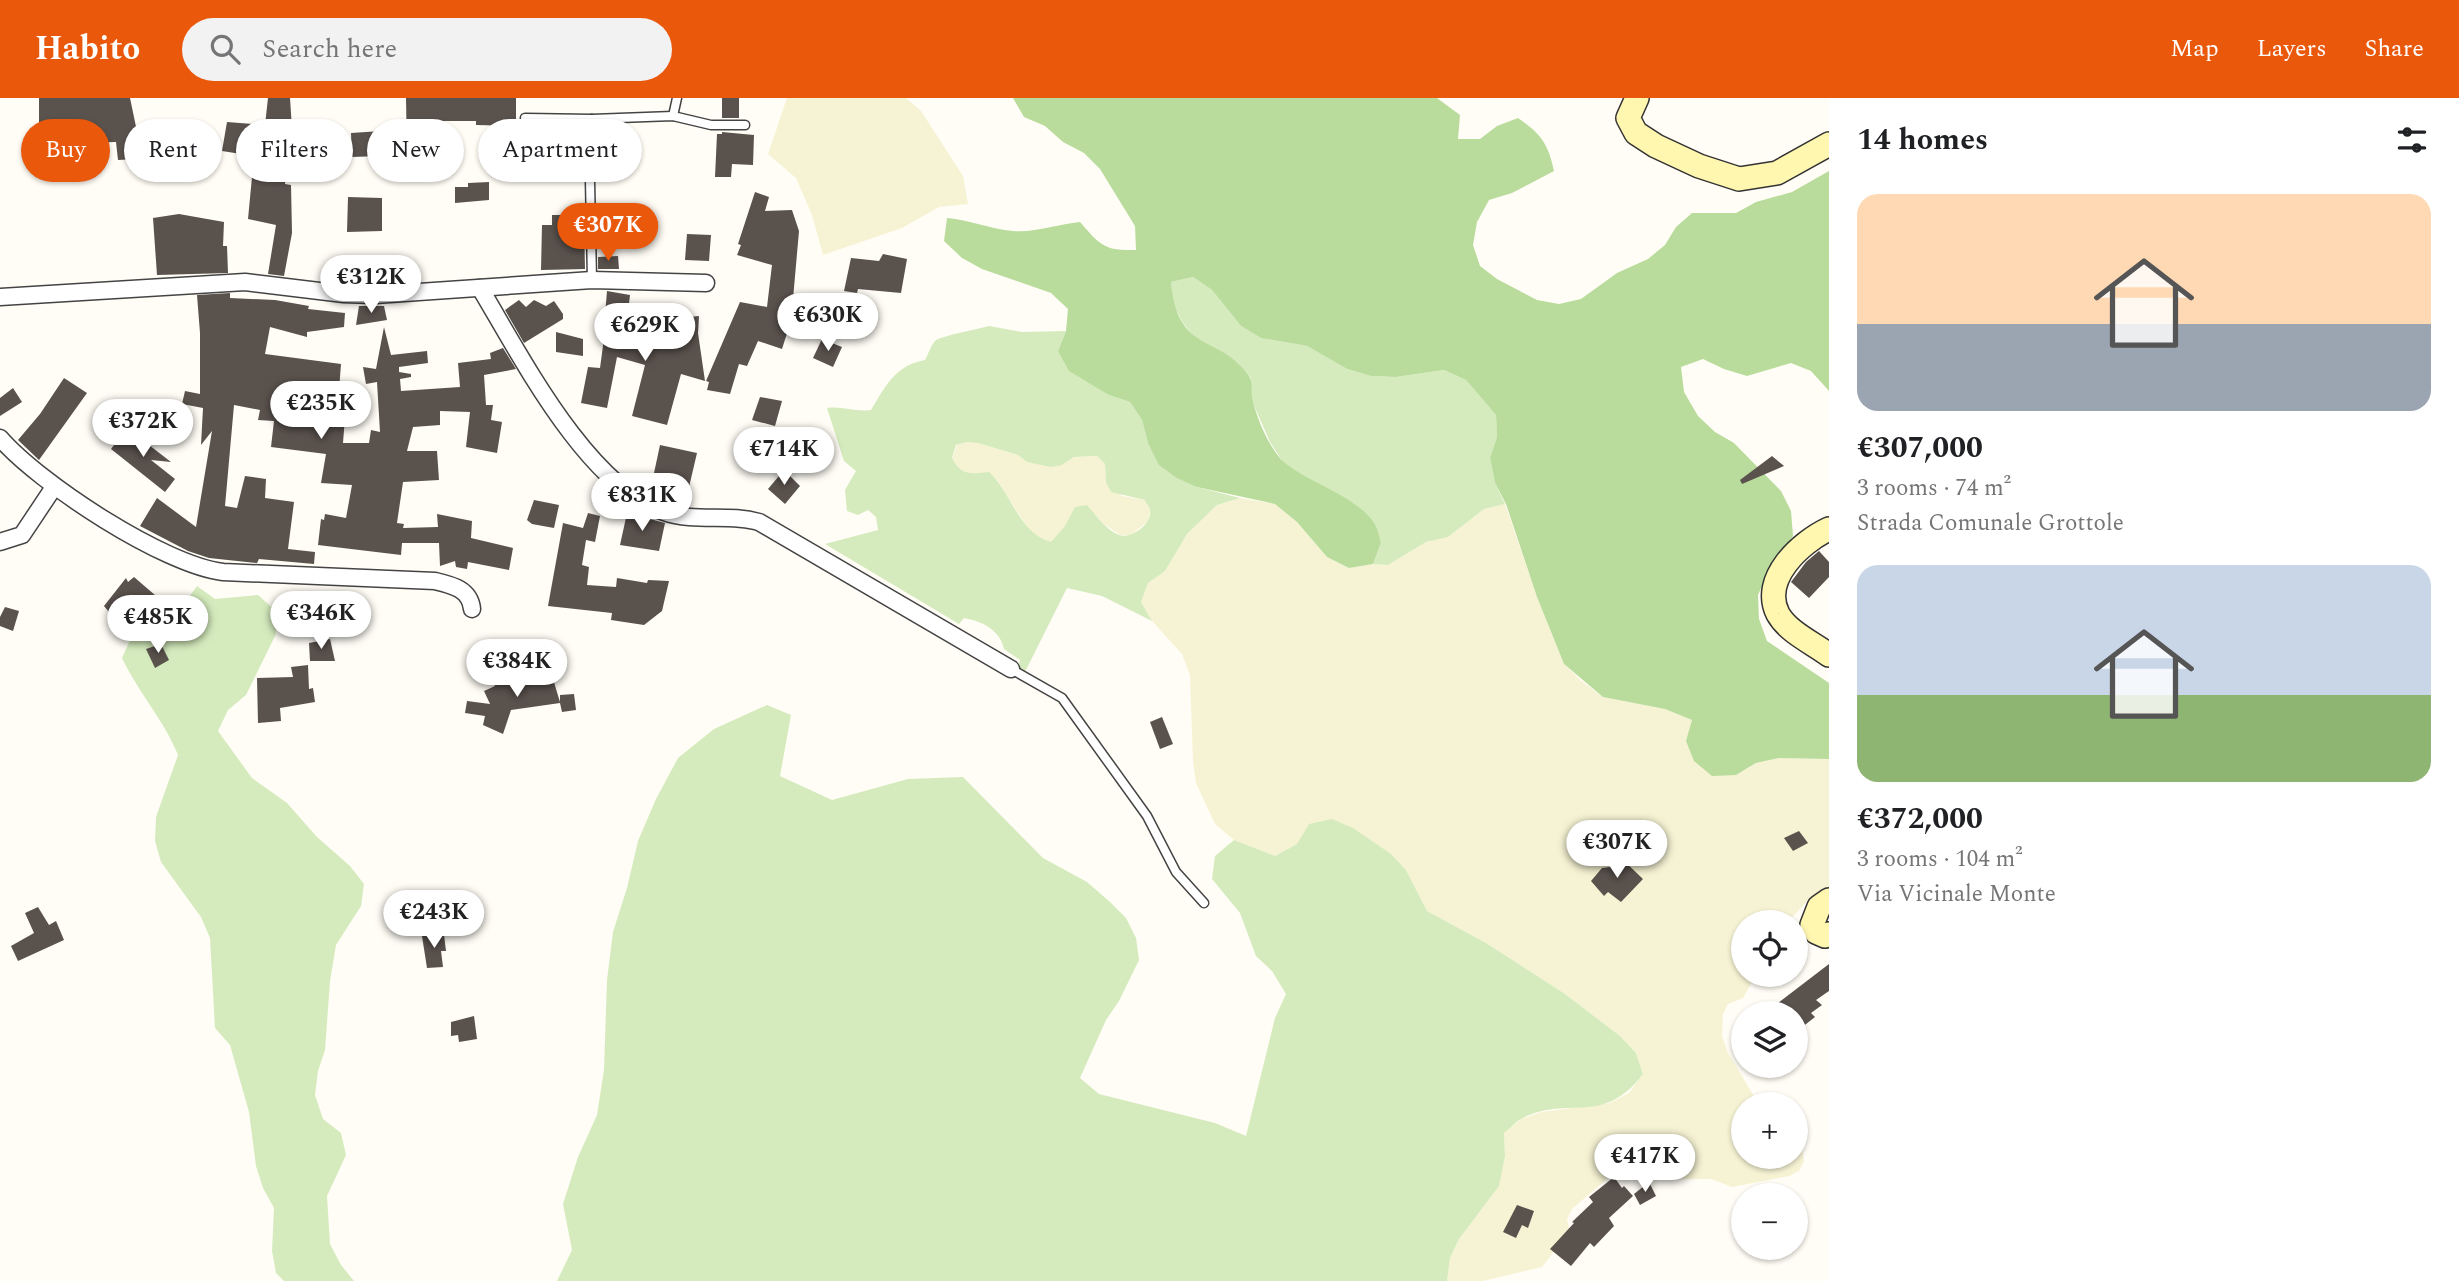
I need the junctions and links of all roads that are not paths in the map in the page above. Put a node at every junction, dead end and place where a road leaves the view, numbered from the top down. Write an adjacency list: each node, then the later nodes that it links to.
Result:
1 (677, 98): 3 (lane)
2 (1637, 98): 7 (street)
3 (673, 116): 5 (lane); 6 (lane)
4 (526, 118): 5 (lane)
5 (592, 119)
6 (745, 125)
7 (1829, 144)
8 (590, 182): 9 (lane)
9 (592, 280): 10 (street); 11 (street)
10 (706, 283)
11 (480, 288): 12 (street); 19 (street)
12 (0, 297)
13 (0, 438): 14 (street)
14 (54, 487): 16 (street); 17 (street)
15 (1829, 529): 18 (street)
16 (0, 542)
17 (472, 610)
18 (1829, 655)
19 (1012, 669): 21 (lane)
20 (1829, 900): 22 (street)
21 (1204, 903)
22 (1829, 934)

